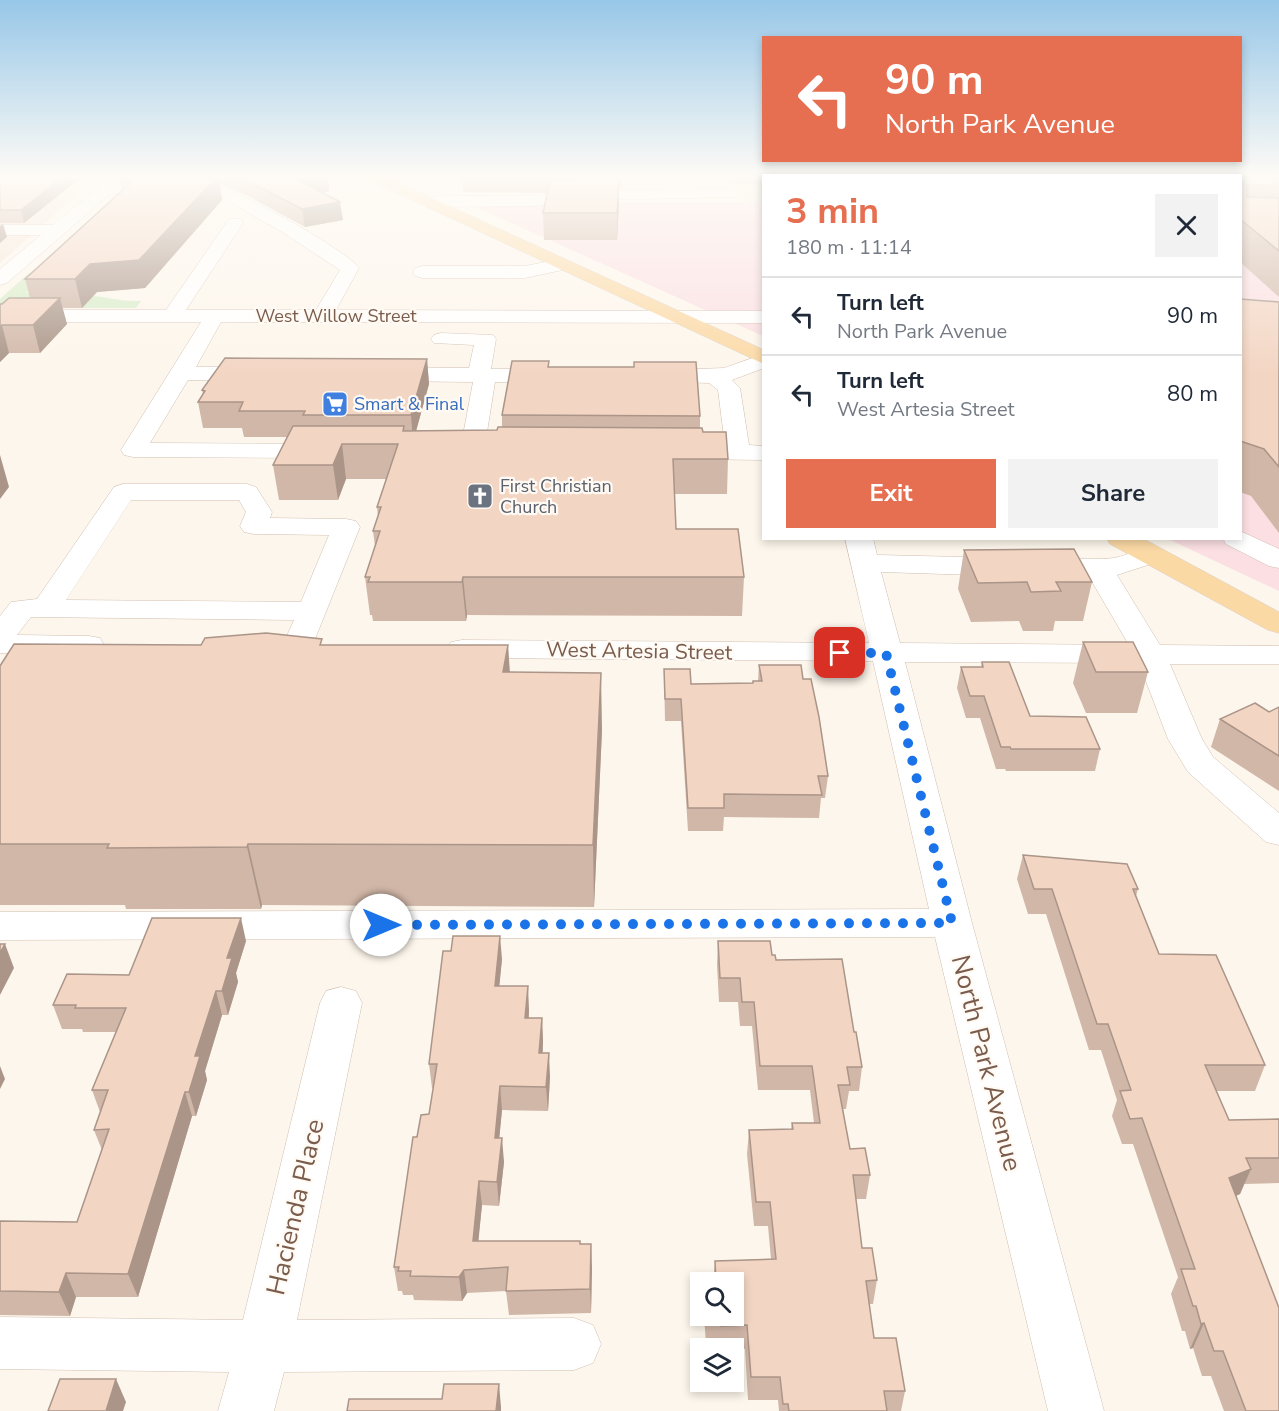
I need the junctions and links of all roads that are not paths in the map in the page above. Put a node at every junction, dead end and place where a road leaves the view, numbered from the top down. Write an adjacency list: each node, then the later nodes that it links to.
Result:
1 (40, 244): 8 (street)
2 (221, 244): 10 (street)
3 (313, 244): 12 (street)
4 (517, 244): 5 (main road)
5 (561, 265): 7 (street); 15 (main road)
6 (422, 272): 7 (street)
7 (525, 272): 14 (street)
8 (0, 279)
9 (0, 316): 10 (street, West Willow Street)
10 (172, 316): 11 (street, West Willow Street)
11 (215, 316): 12 (street, West Willow Street); 17 (street)
12 (323, 316): 13 (street, West Willow Street)
13 (486, 316): 14 (street, West Willow Street); 20 (street)
14 (517, 316): 15 (street, West Willow Street)
15 (672, 316): 16 (street, West Willow Street); 21 (main road)
16 (762, 316)
17 (202, 338): 18 (street); 23 (street)
18 (225, 338)
19 (418, 339): 20 (street)
20 (486, 339): 26 (street)
21 (762, 358)
22 (762, 360): 27 (street)
23 (181, 374): 24 (street); 30 (street)
24 (275, 374)
25 (362, 374): 26 (street)
26 (479, 375): 28 (street); 31 (street)
27 (713, 375): 29 (street); 33 (street)
28 (576, 376)
29 (633, 376)
30 (343, 451)
31 (472, 451)
32 (657, 452): 33 (street)
33 (738, 453): 34 (street)
34 (762, 453)
35 (1124, 540): 38 (main road)
36 (1240, 540): 39 (street)
37 (862, 551): 40 (street); 51 (street, North Park Avenue)
38 (1150, 555): 40 (street); 43 (main road)
39 (1279, 560)
40 (1097, 566): 52 (street)
41 (46, 608): 42 (street); 42 (street); 44 (street)
42 (312, 611): 48 (street)
43 (1279, 624)
44 (0, 637)
45 (0, 644): 46 (street)
46 (116, 645)
47 (268, 647): 48 (street)
48 (298, 647): 49 (street)
49 (333, 647)
50 (437, 648): 51 (street, West Artesia Street)
51 (886, 653): 52 (street, West Artesia Street); 55 (street, North Park Avenue)
52 (1150, 655): 53 (street, West Artesia Street); 54 (street)
53 (1279, 655)
54 (1279, 833)
55 (952, 923): 56 (street); 62 (street, North Park Avenue)
56 (0, 926)
57 (341, 1003): 60 (street, Hacienda Place)
58 (0, 1343): 60 (street)
59 (574, 1344): 60 (street)
60 (264, 1346): 61 (street, Hacienda Place)
61 (246, 1411)
62 (1076, 1411)

